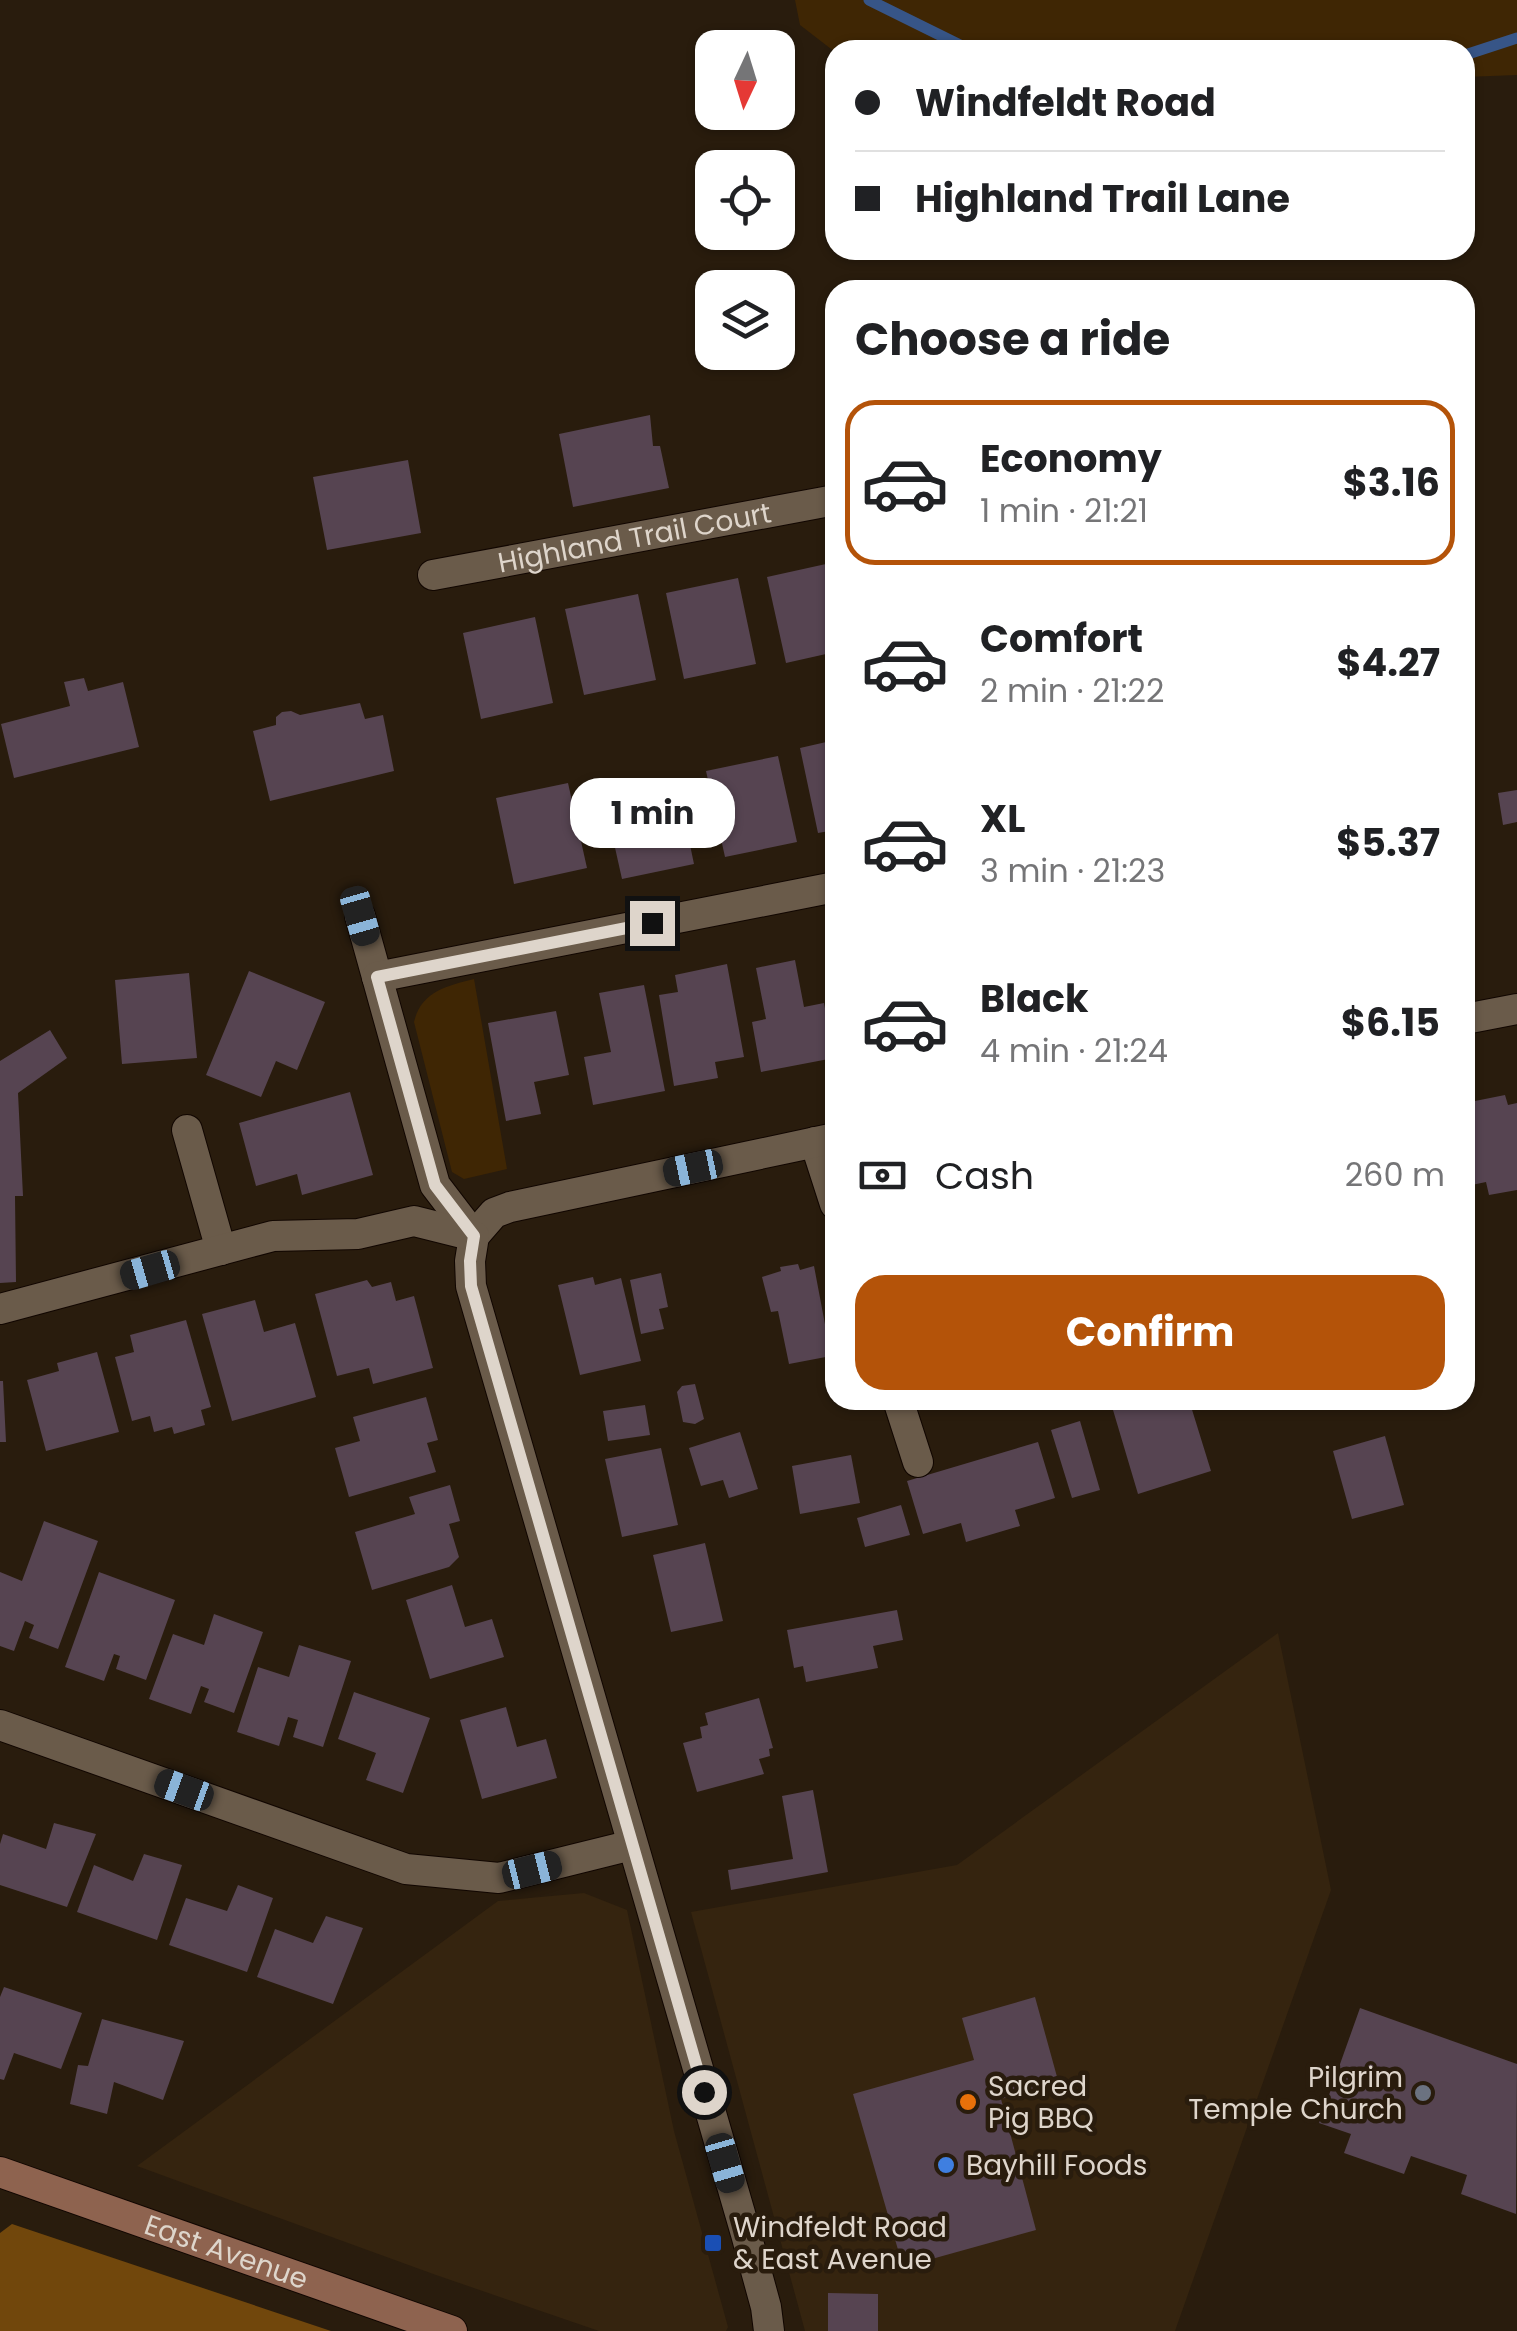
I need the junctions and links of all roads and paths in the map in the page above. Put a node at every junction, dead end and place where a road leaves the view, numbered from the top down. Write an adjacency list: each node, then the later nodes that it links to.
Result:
1 (825, 502): 2 (street, Highland Trail Court)
2 (433, 575)
3 (825, 889): 5 (street)
4 (360, 916): 5 (street)
5 (377, 977): 10 (street)
6 (1517, 1009): 7 (street)
7 (1475, 1016)
8 (187, 1130): 11 (street)
9 (825, 1140): 10 (street)
10 (474, 1236): 11 (street); 16 (street)
11 (221, 1250): 12 (street)
12 (0, 1310)
13 (901, 1410): 14 (street)
14 (918, 1462)
15 (0, 1725): 16 (street)
16 (632, 1845): 19 (street)
17 (0, 2172): 18 (street, East Avenue)
18 (452, 2331)
19 (769, 2331)

